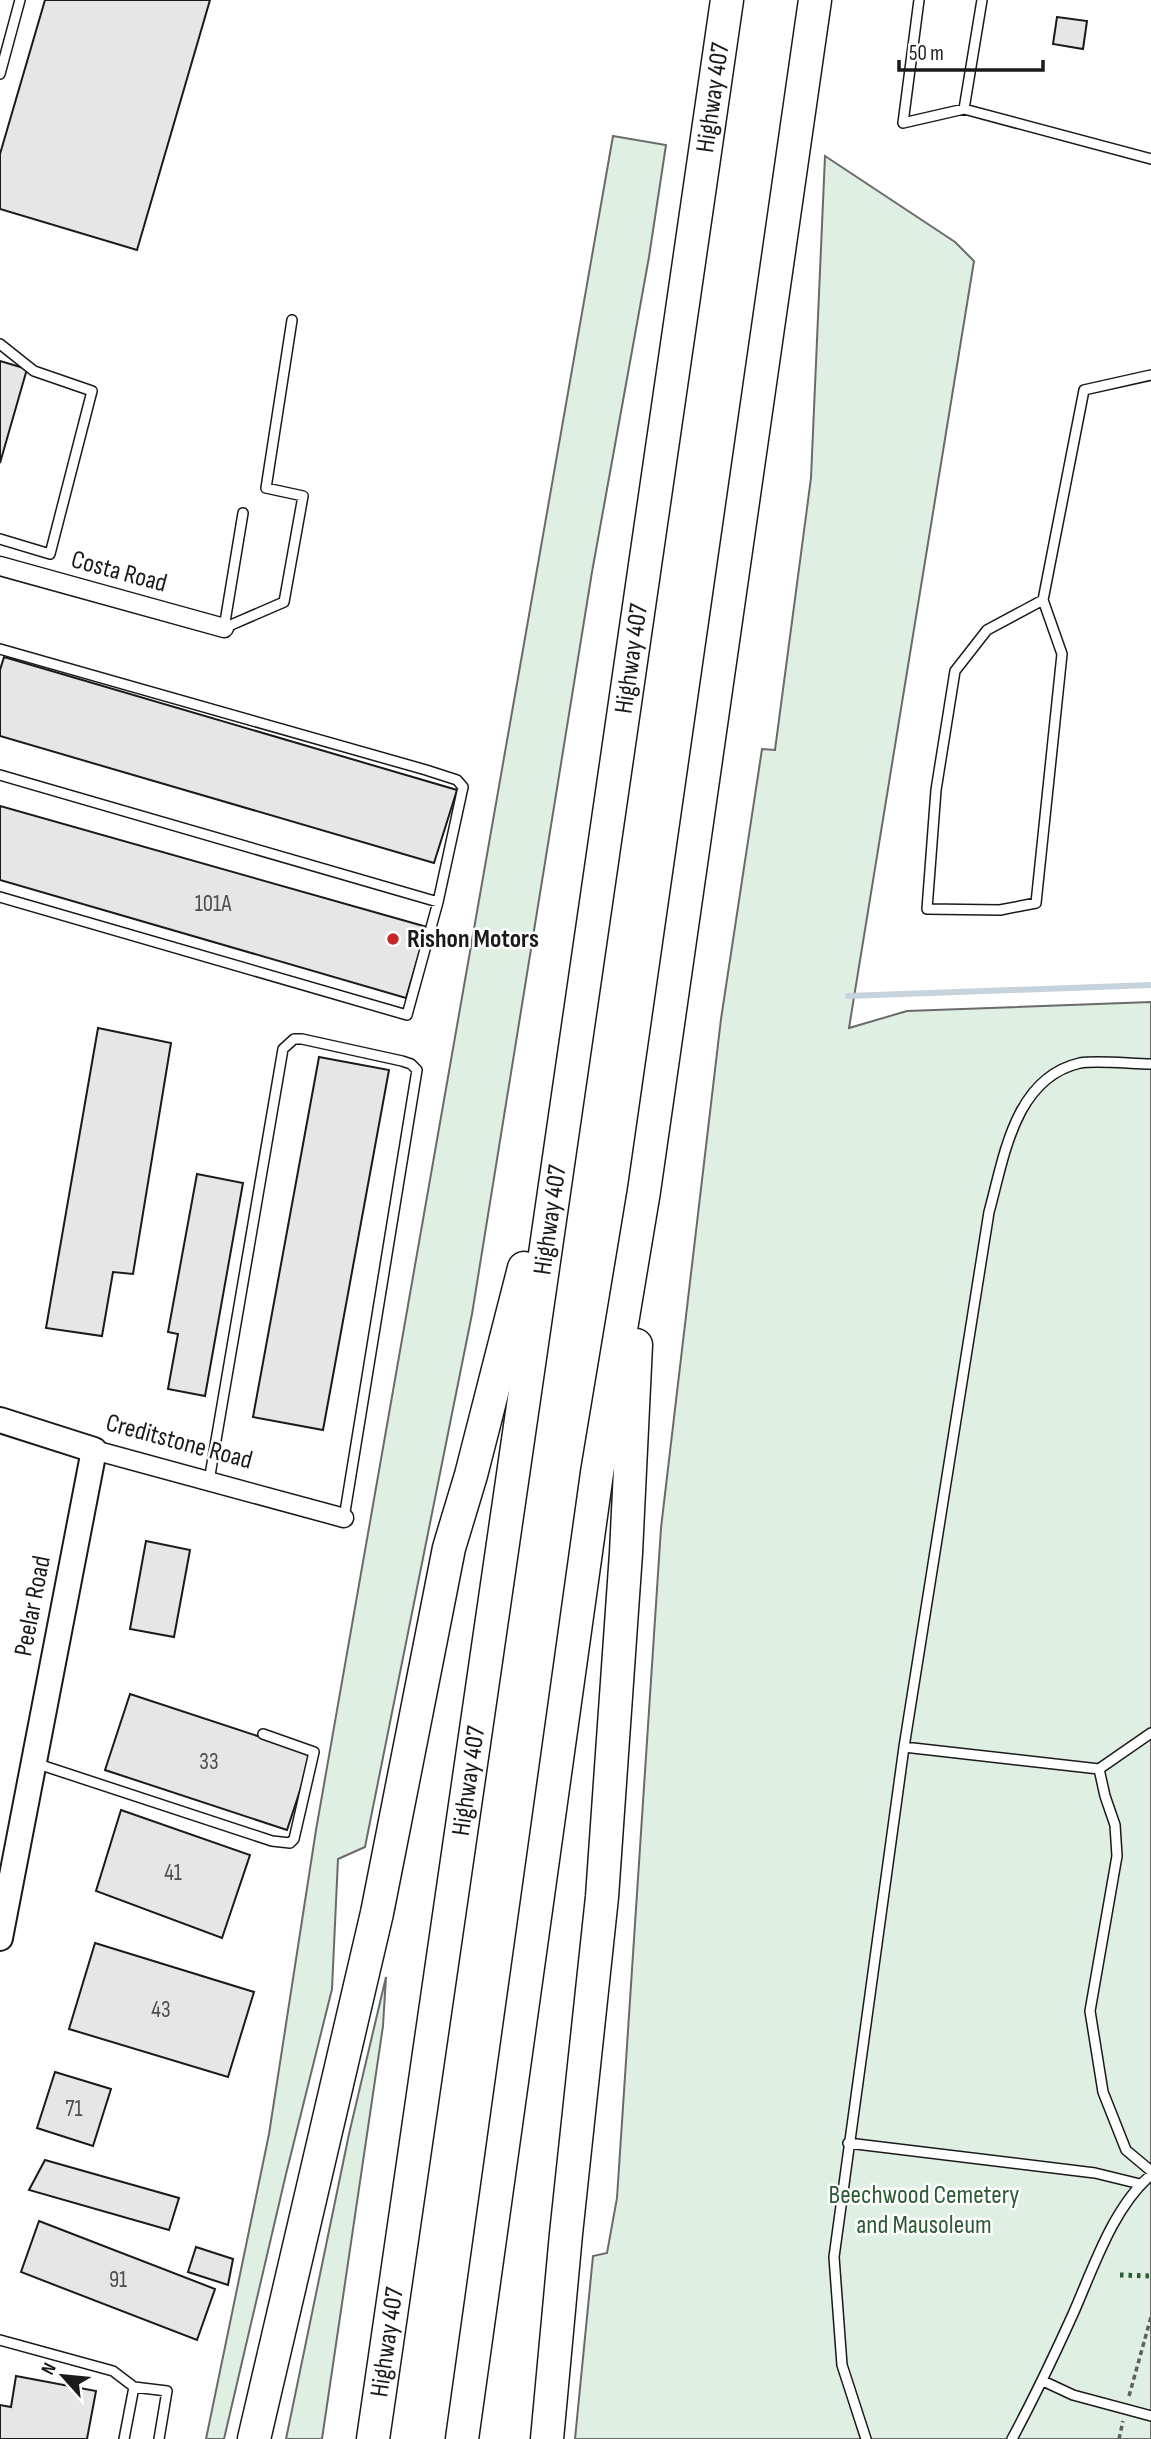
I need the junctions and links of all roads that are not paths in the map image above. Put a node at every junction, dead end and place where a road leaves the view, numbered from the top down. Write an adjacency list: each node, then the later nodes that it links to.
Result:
1 (20, 0): 6 (lane)
2 (727, 0): 22 (highway, Highway 407)
3 (815, 0): 23 (highway)
4 (919, 0): 7 (lane)
5 (982, 0): 7 (lane)
6 (0, 74)
7 (964, 109): 8 (lane)
8 (1151, 159)
9 (292, 320): 16 (lane)
10 (0, 344): 13 (lane)
11 (1151, 375): 15 (lane)
12 (243, 513): 16 (lane)
13 (0, 539)
14 (0, 566): 16 (street, Costa Road)
15 (1043, 600): 15 (lane)
16 (224, 628)
17 (0, 649): 20 (lane)
18 (0, 775): 20 (lane)
19 (0, 897): 20 (lane)
20 (438, 902)
21 (1151, 1064): 30 (lane)
22 (565, 1103): 44 (highway); 45 (highway, Highway 407)
23 (643, 1191): 37 (highway); 46 (highway)
24 (0, 1420): 25 (street, Creditstone Road)
25 (94, 1450): 26 (street, Creditstone Road); 31 (street, Peelar Road)
26 (209, 1481): 27 (street, Creditstone Road); 27 (lane)
27 (344, 1518)
28 (1151, 1733): 32 (lane)
29 (262, 1734): 31 (lane)
30 (904, 1747): 32 (lane); 34 (lane)
31 (34, 1763): 33 (street, Peelar Road)
32 (1099, 1769): 35 (lane)
33 (0, 1938)
34 (848, 2143): 36 (lane); 49 (lane)
35 (1151, 2173): 36 (lane)
36 (1140, 2184): 39 (lane)
37 (566, 2234): 47 (highway); 48 (highway)
38 (0, 2340): 40 (lane)
39 (1043, 2381): 41 (lane); 50 (lane)
40 (134, 2387): 42 (lane); 43 (lane)
41 (1151, 2416)
42 (124, 2439)
43 (159, 2439)
44 (254, 2439)
45 (373, 2439)
46 (462, 2439)
47 (531, 2439)
48 (547, 2439)
49 (866, 2439)
50 (1012, 2439)

